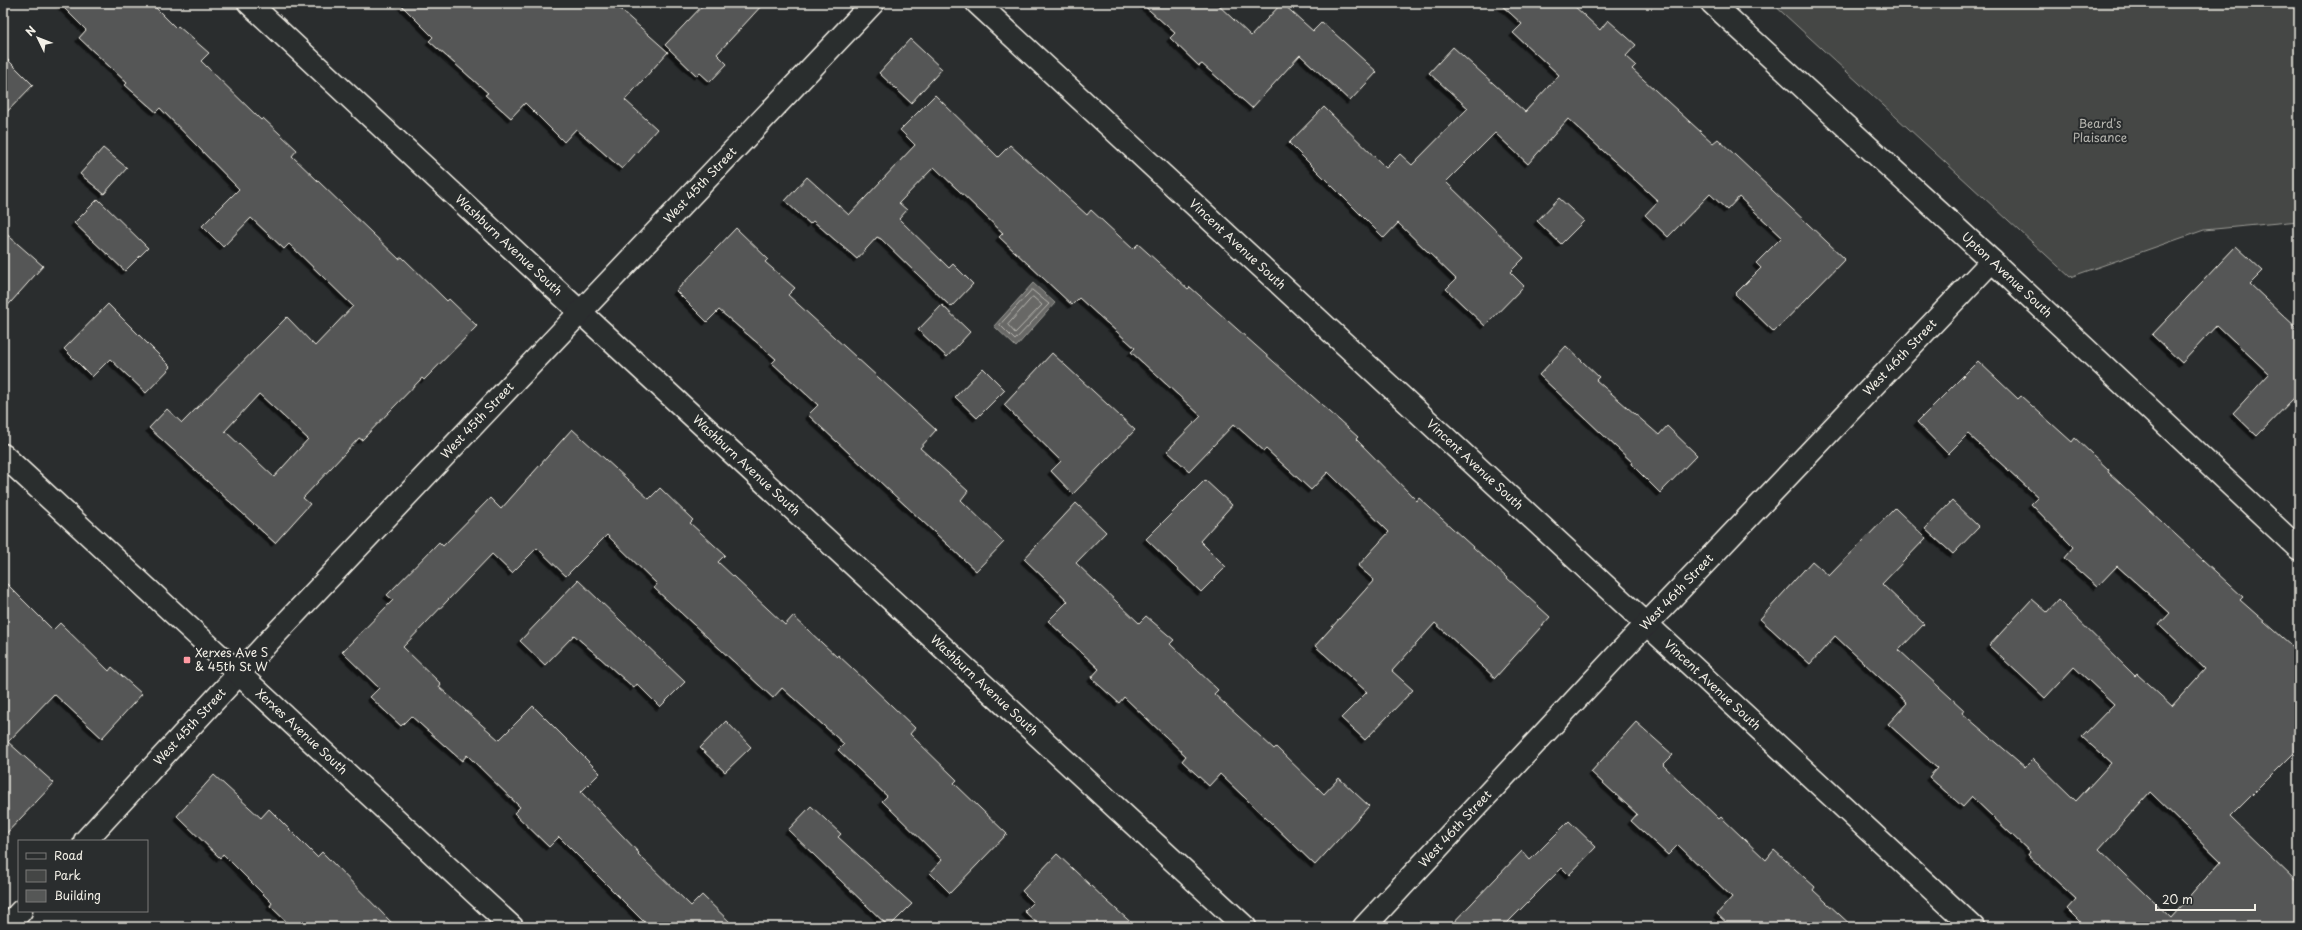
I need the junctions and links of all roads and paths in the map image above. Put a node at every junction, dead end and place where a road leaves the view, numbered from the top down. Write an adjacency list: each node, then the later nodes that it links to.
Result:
1 (249, 3): 6 (street, Washburn Avenue South)
2 (873, 3): 6 (street, West 45th Street)
3 (977, 3): 9 (street, Vincent Avenue South)
4 (1712, 3): 5 (street, Upton Avenue South)
5 (1992, 261): 8 (street, Upton Avenue South); 9 (street, West 46th Street)
6 (580, 312): 10 (street, West 45th Street); 15 (street, Washburn Avenue South)
7 (3, 455): 10 (street, Xerxes Avenue South)
8 (2299, 549)
9 (1647, 624): 16 (street, West 46th Street); 17 (street, Vincent Avenue South)
10 (239, 674): 11 (street, West 45th Street); 14 (street, Xerxes Avenue South)
11 (86, 840)
12 (20, 912): 13 (street)
13 (6, 927)
14 (512, 927)
15 (1245, 927)
16 (1364, 927)
17 (1973, 927)

